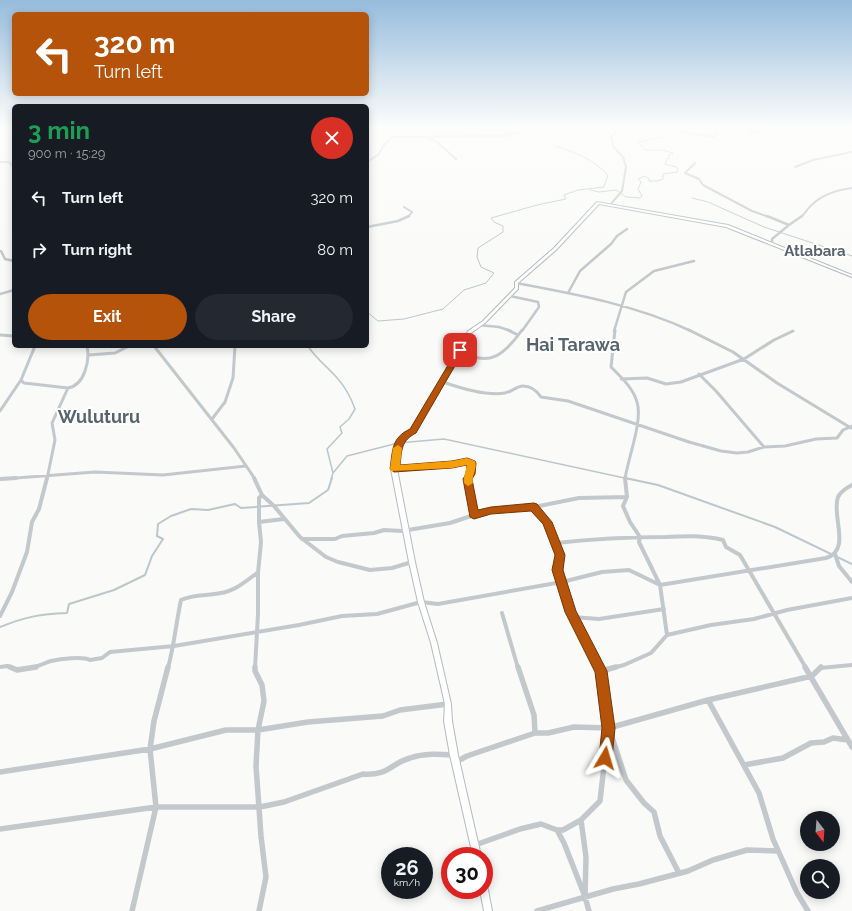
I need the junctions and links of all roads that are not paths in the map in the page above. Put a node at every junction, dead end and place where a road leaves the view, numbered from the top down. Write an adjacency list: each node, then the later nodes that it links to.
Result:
1 (625, 170): 4 (street)
2 (688, 170): 6 (street)
3 (852, 188): 6 (street)
4 (610, 205): 9 (street); 14 (street)
5 (404, 207): 7 (street)
6 (789, 225): 9 (street)
7 (369, 227)
8 (627, 229): 16 (street)
9 (770, 243): 13 (street)
10 (1, 250): 11 (street)
11 (12, 261)
12 (694, 261): 19 (street)
13 (852, 276)
14 (516, 284): 16 (street); 18 (street)
15 (12, 291): 17 (street)
16 (568, 293): 19 (street)
17 (0, 294)
18 (510, 296): 20 (street); 23 (street)
19 (621, 305): 32 (street); 34 (street)
20 (479, 325): 23 (street); 30 (street)
21 (793, 331): 32 (street)
22 (0, 335): 24 (street)
23 (518, 335): 30 (street)
24 (12, 336)
25 (34, 348): 35 (street)
26 (87, 348): 31 (street)
27 (125, 348): 31 (street)
28 (156, 348): 39 (street)
29 (235, 348): 39 (street)
30 (460, 350): 36 (street)
31 (89, 356): 37 (street)
32 (744, 359): 33 (street); 41 (street)
33 (699, 374): 34 (street); 42 (street)
34 (621, 379): 40 (street)
35 (21, 380): 37 (street); 38 (street)
36 (443, 382): 40 (street); 44 (street)
37 (68, 388): 45 (street)
38 (0, 411)
39 (212, 419): 43 (street)
40 (637, 425): 42 (street); 49 (street)
41 (851, 427): 42 (street)
42 (764, 447)
43 (246, 466): 45 (street); 48 (street)
44 (394, 469): 51 (street); 54 (street)
45 (47, 475): 46 (street); 70 (street)
46 (0, 479)
47 (852, 485): 58 (street)
48 (262, 494): 52 (street); 53 (street)
49 (627, 497): 50 (street); 55 (street)
50 (534, 507): 51 (street); 57 (street)
51 (474, 515): 54 (street)
52 (284, 519): 53 (street); 56 (street)
53 (259, 522): 61 (street)
54 (405, 530): 56 (street); 59 (street)
55 (640, 537): 57 (street); 60 (street); 64 (street)
56 (302, 539): 59 (street)
57 (556, 543): 62 (street)
58 (835, 554): 60 (street); 63 (street)
59 (412, 562): 66 (street)
60 (750, 571): 64 (street); 69 (street)
61 (258, 573): 72 (street); 74 (street)
62 (562, 582): 64 (street); 66 (street); 71 (street)
63 (852, 582)
64 (660, 585): 67 (street)
65 (852, 598): 69 (street)
66 (421, 602): 72 (street); 80 (street)
67 (664, 609): 71 (street); 73 (street)
68 (502, 613): 83 (street)
69 (773, 614): 73 (street); 78 (street)
70 (0, 616)
71 (573, 617): 77 (street)
72 (256, 632): 74 (street); 82 (street)
73 (667, 634): 77 (street)
74 (174, 646): 76 (street); 86 (street)
75 (852, 664): 78 (street)
76 (0, 667)
77 (601, 671): 81 (street)
78 (812, 676): 79 (street); 84 (street)
79 (708, 700): 81 (street); 89 (street)
80 (448, 704): 82 (street); 87 (street)
81 (609, 728): 83 (street); 93 (street); 98 (street)
82 (258, 730): 86 (street); 92 (street)
83 (535, 733): 88 (street)
84 (848, 740): 85 (street); 89 (street)
85 (852, 747)
86 (150, 749): 90 (street); 91 (street)
87 (454, 755): 88 (street); 92 (street)
88 (456, 762): 96 (street)
89 (744, 765): 97 (street)
90 (0, 772)
91 (156, 807): 92 (street); 94 (street); 102 (street)
92 (260, 807): 103 (street)
93 (581, 820): 95 (street); 99 (street)
94 (0, 829)
95 (557, 830): 96 (street); 99 (street)
96 (474, 846)
97 (778, 851): 98 (street); 101 (street)
98 (679, 873): 99 (street)
99 (585, 897): 105 (street); 106 (street)
100 (486, 899): 104 (street)
101 (805, 909)
102 (132, 911)
103 (259, 911)
104 (488, 911)
105 (537, 911)
106 (589, 911)

